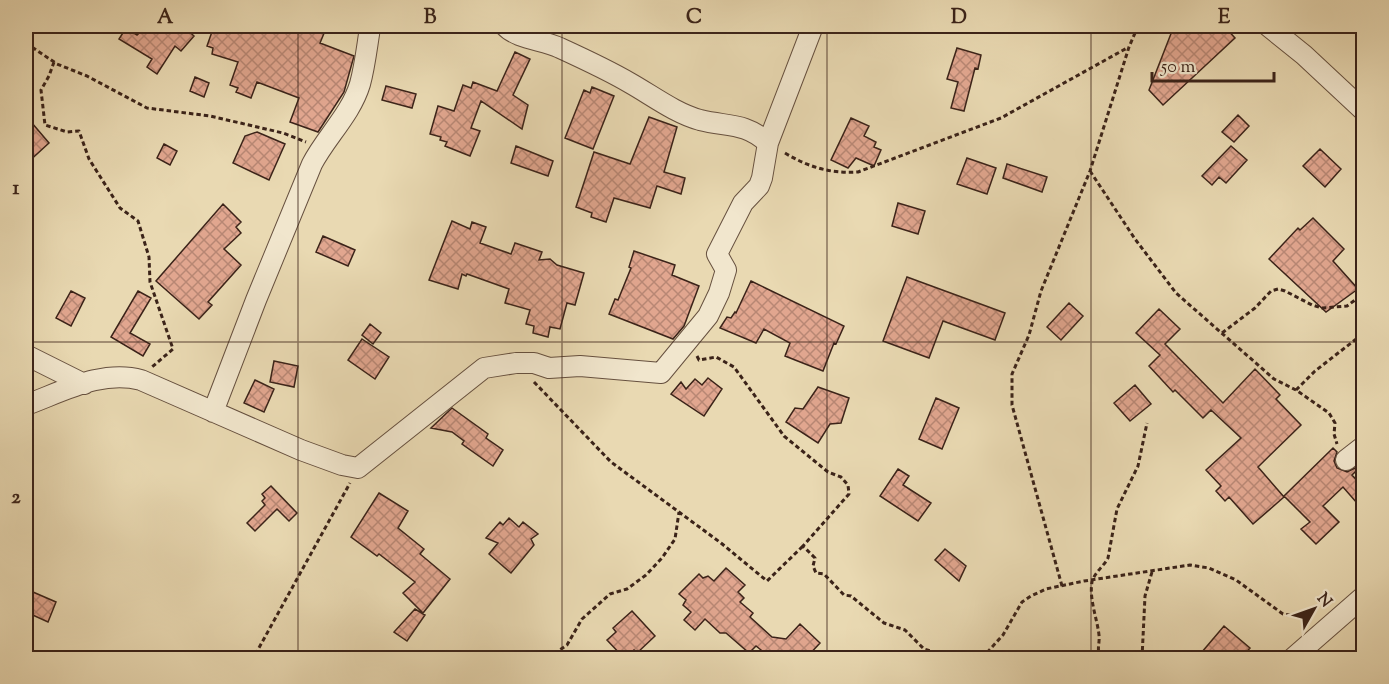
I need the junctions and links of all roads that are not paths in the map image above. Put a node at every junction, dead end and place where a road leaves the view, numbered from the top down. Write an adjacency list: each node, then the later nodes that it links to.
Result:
1 (371, 26): 10 (street)
2 (505, 26): 6 (street)
3 (813, 26): 6 (street)
4 (1268, 26): 5 (street)
5 (1364, 111)
6 (768, 143): 10 (street)
7 (26, 355): 8 (street)
8 (84, 384): 9 (street); 10 (street)
9 (26, 405)
10 (213, 412)
11 (1364, 446): 12 (street)
12 (1343, 454)
13 (1364, 596): 14 (street)
14 (1293, 658)

